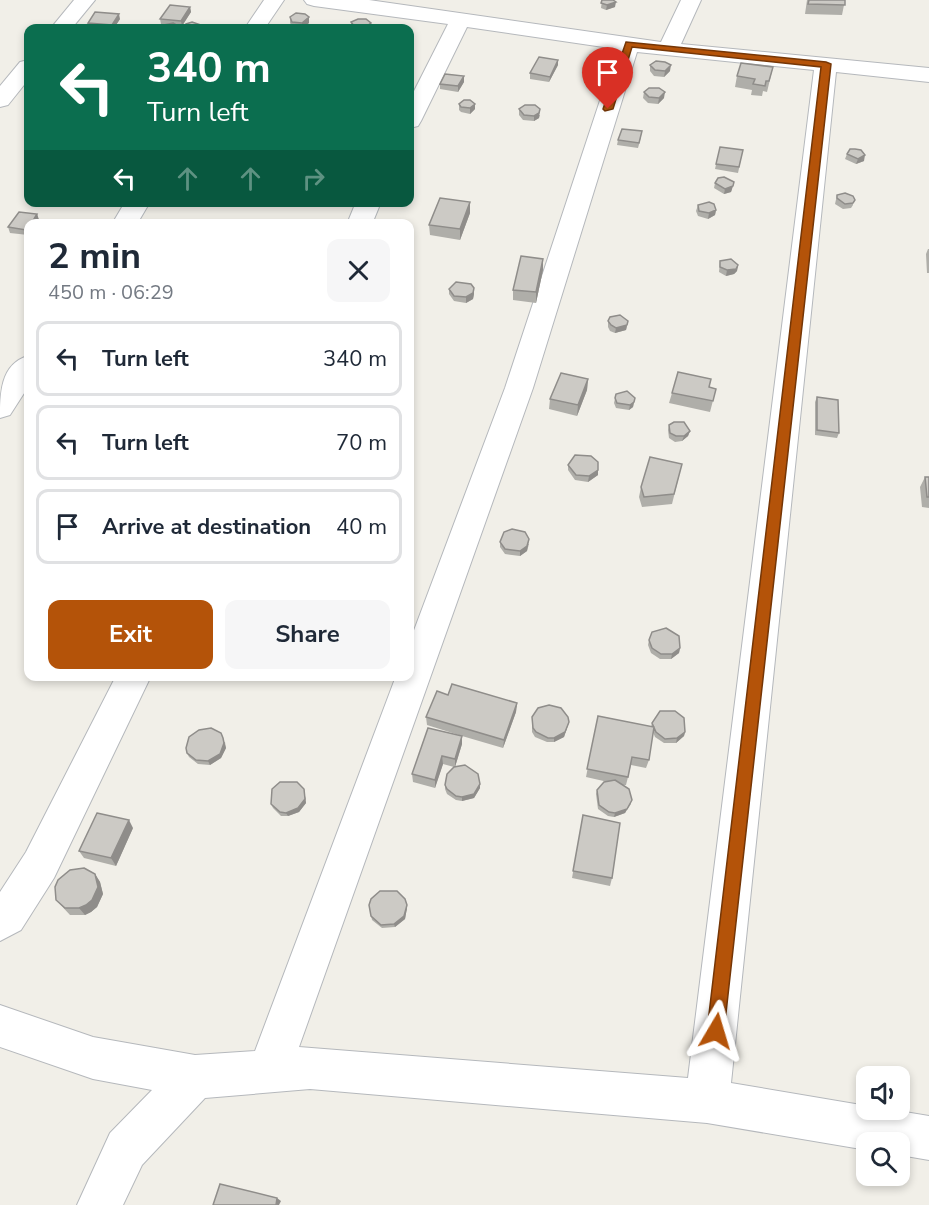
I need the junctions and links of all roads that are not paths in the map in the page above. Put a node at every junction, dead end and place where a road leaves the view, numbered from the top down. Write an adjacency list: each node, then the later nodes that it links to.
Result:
1 (86, 0): 6 (street)
2 (274, 0): 7 (street)
3 (314, 0): 5 (street)
4 (691, 0): 9 (street)
5 (460, 20): 8 (street); 14 (street)
6 (65, 24)
7 (258, 24)
8 (629, 44): 9 (street); 17 (street)
9 (668, 49): 10 (street)
10 (826, 64): 12 (street); 24 (street)
11 (24, 72): 13 (street)
12 (929, 75)
13 (0, 100)
14 (414, 113)
15 (24, 372): 16 (street)
16 (0, 408)
17 (414, 675)
18 (132, 681): 20 (street)
19 (412, 681): 22 (street)
20 (0, 921)
21 (0, 1026): 23 (street)
22 (268, 1073): 23 (street); 24 (street)
23 (195, 1077): 26 (street)
24 (707, 1101): 25 (street)
25 (929, 1138)
26 (100, 1205)

